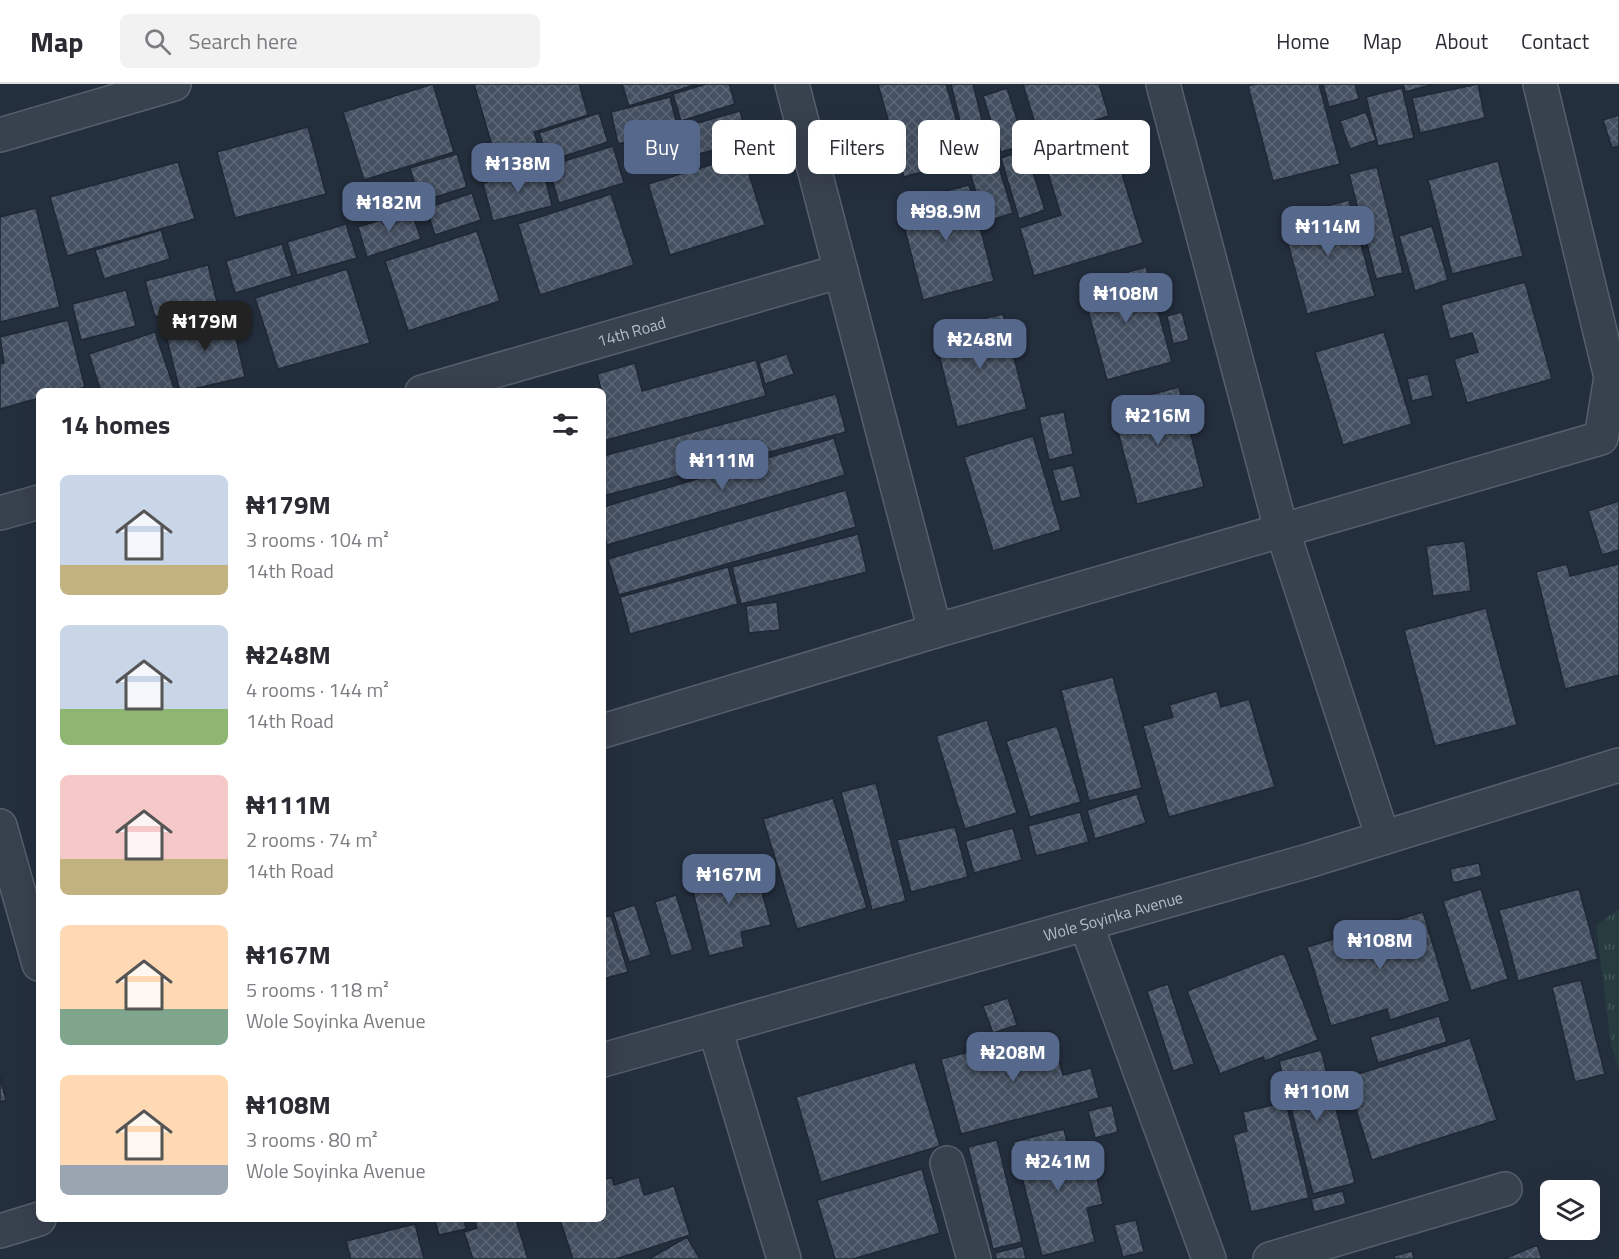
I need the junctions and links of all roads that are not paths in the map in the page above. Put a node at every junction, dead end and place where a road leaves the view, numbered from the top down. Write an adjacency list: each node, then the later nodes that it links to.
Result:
1 (174, 84): 5 (street)
2 (792, 84): 6 (street)
3 (1163, 84): 10 (street)
4 (1540, 84): 10 (street)
5 (0, 135)
6 (841, 271): 7 (street, 14th Road); 11 (street)
7 (436, 388)
8 (36, 503): 9 (street)
9 (0, 513)
10 (1282, 531): 11 (street); 15 (street)
11 (935, 631): 12 (street)
12 (606, 730)
13 (1619, 765): 15 (street, Wole Soyinka Avenue)
14 (0, 826): 16 (street)
15 (1383, 838): 17 (street, Wole Soyinka Avenue)
16 (32, 903): 18 (street)
17 (1086, 924): 19 (street, Wole Soyinka Avenue); 27 (street)
18 (36, 938)
19 (715, 1029): 20 (street, Wole Soyinka Avenue); 25 (street)
20 (606, 1059)
21 (946, 1163): 26 (street)
22 (1505, 1189): 28 (street)
23 (36, 1221): 24 (street)
24 (0, 1231)
25 (784, 1259)
26 (974, 1259)
27 (1209, 1259)
28 (1270, 1259)

